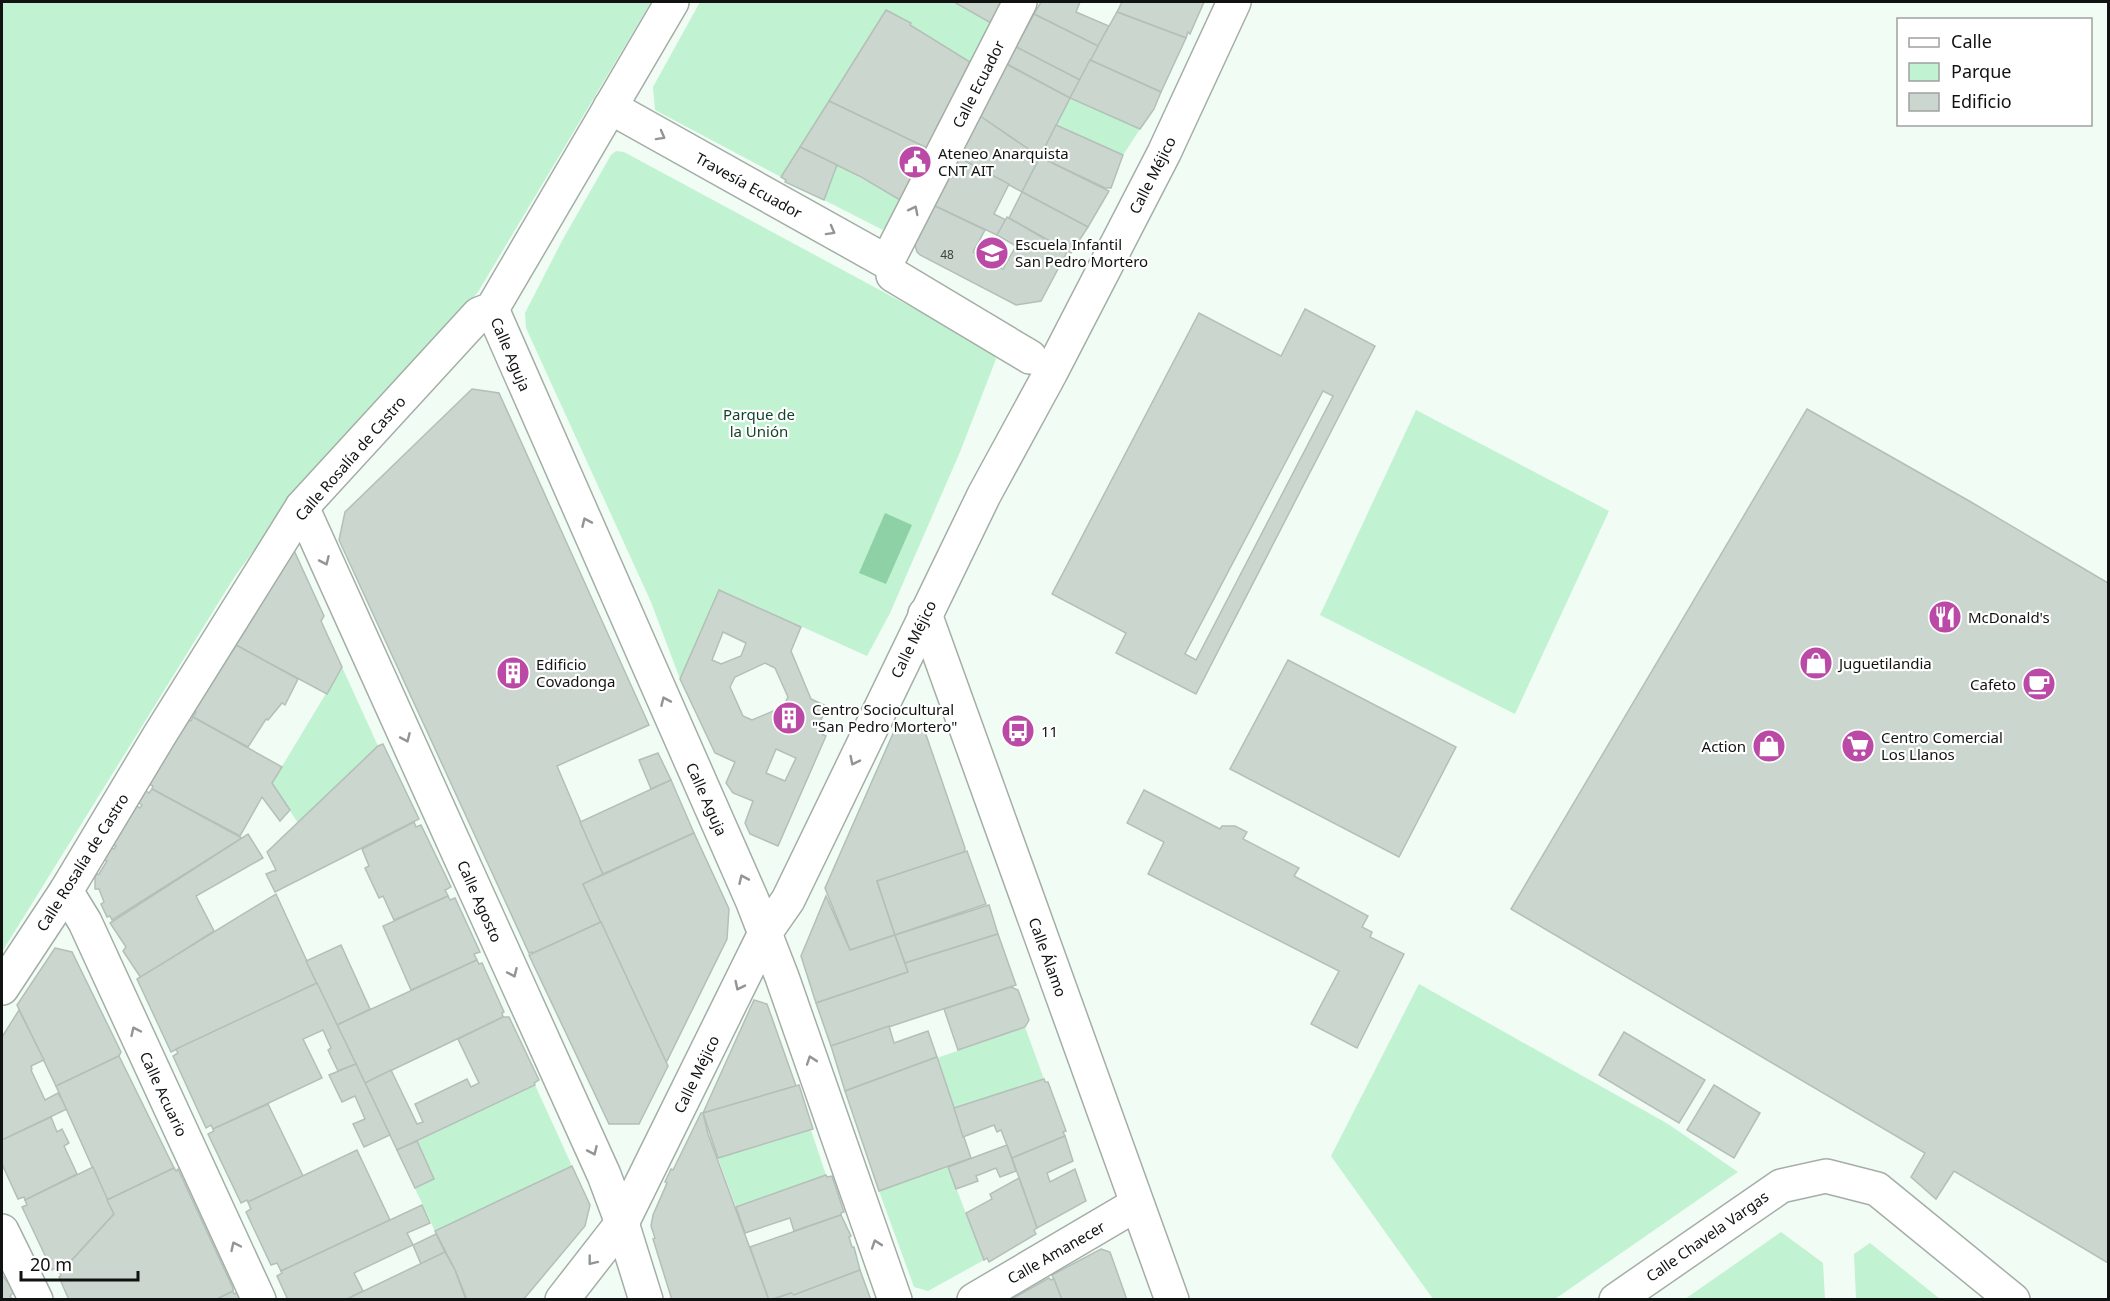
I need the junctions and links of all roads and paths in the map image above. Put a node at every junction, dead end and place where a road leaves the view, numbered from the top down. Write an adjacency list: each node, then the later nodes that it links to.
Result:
1 (672, 2): 4 (street, Calle Rosalía de Castro)
2 (1020, 2): 5 (street, Calle Ecuador, one-way to 2)
3 (1234, 2): 9 (street, Calle Méjico)
4 (610, 106): 5 (street, Travesía Ecuador, one-way to 5); 6 (street, Calle Rosalía de Castro)
5 (890, 268): 7 (street, Travesía Ecuador)
6 (492, 309): 8 (street, Calle Rosalía de Castro); 11 (street, Calle Aguja, one-way to 6)
7 (1030, 357)
8 (302, 507): 10 (street, Calle Rosalía de Castro); 14 (street, Calle Agosto, one-way to 14)
9 (925, 614): 11 (street, Calle Méjico, one-way to 11); 13 (street, Calle Álamo)
10 (66, 891): 12 (street, Calle Rosalía de Castro); 17 (street, Calle Acuario, one-way to 10)
11 (765, 933): 14 (street, Calle Méjico, one-way to 14); 20 (street, Calle Aguja, one-way to 11)
12 (2, 988)
13 (1137, 1204): 21 (street, Calle Amanecer); 22 (street, Calle Álamo)
14 (622, 1223): 18 (street, Calle Méjico, one-way to 18); 19 (street, Calle Agosto)
15 (2, 1230): 16 (street)
16 (36, 1299)
17 (259, 1299)
18 (562, 1299)
19 (646, 1299)
20 (895, 1299)
21 (974, 1299)
22 (1172, 1299)
23 (1616, 1299): 24 (street, Calle Chavela Vargas)
24 (2013, 1299)

